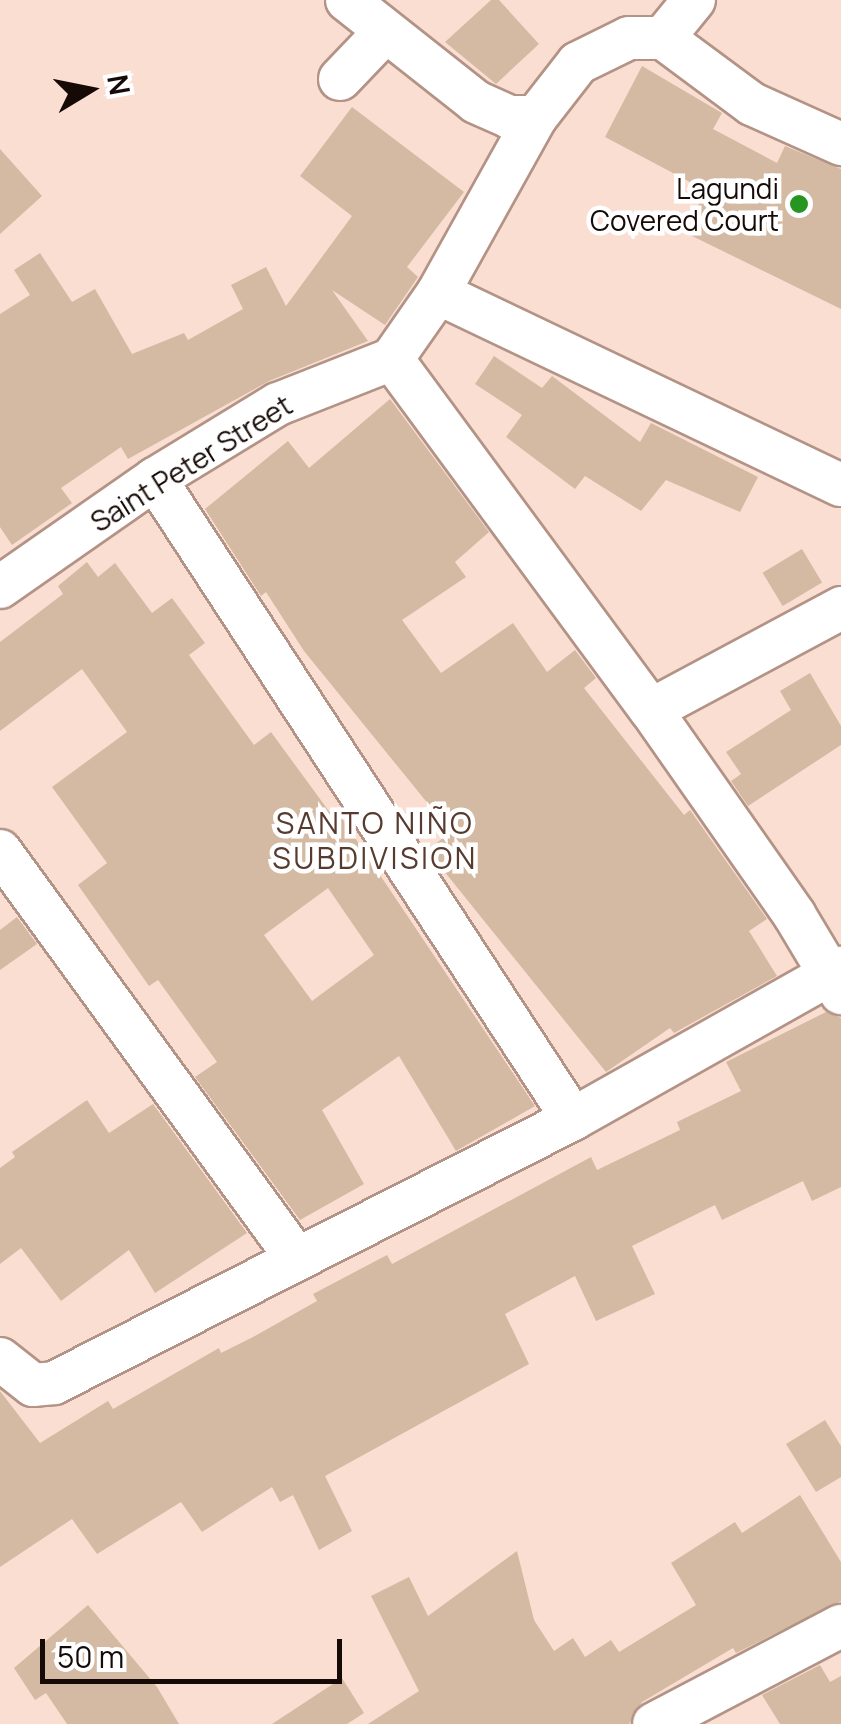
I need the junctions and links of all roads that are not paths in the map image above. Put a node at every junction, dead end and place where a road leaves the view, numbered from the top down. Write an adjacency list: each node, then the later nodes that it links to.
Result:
1 (347, 0): 3 (street)
2 (694, 0): 4 (street)
3 (384, 33): 5 (street); 6 (street)
4 (663, 38): 6 (street); 7 (street)
5 (340, 79)
6 (536, 116): 8 (street)
7 (841, 144)
8 (438, 293): 9 (street); 11 (street)
9 (392, 359): 10 (street, Saint Peter Street); 14 (street)
10 (155, 478): 12 (street, Saint Peter Street); 17 (street)
11 (841, 485)
12 (0, 588)
13 (841, 608): 14 (street)
14 (652, 710): 16 (street)
15 (0, 851): 18 (street)
16 (837, 978): 17 (street)
17 (573, 1119): 18 (street)
18 (294, 1256): 19 (street)
19 (0, 1359)
20 (841, 1626): 21 (street)
21 (654, 1724)

